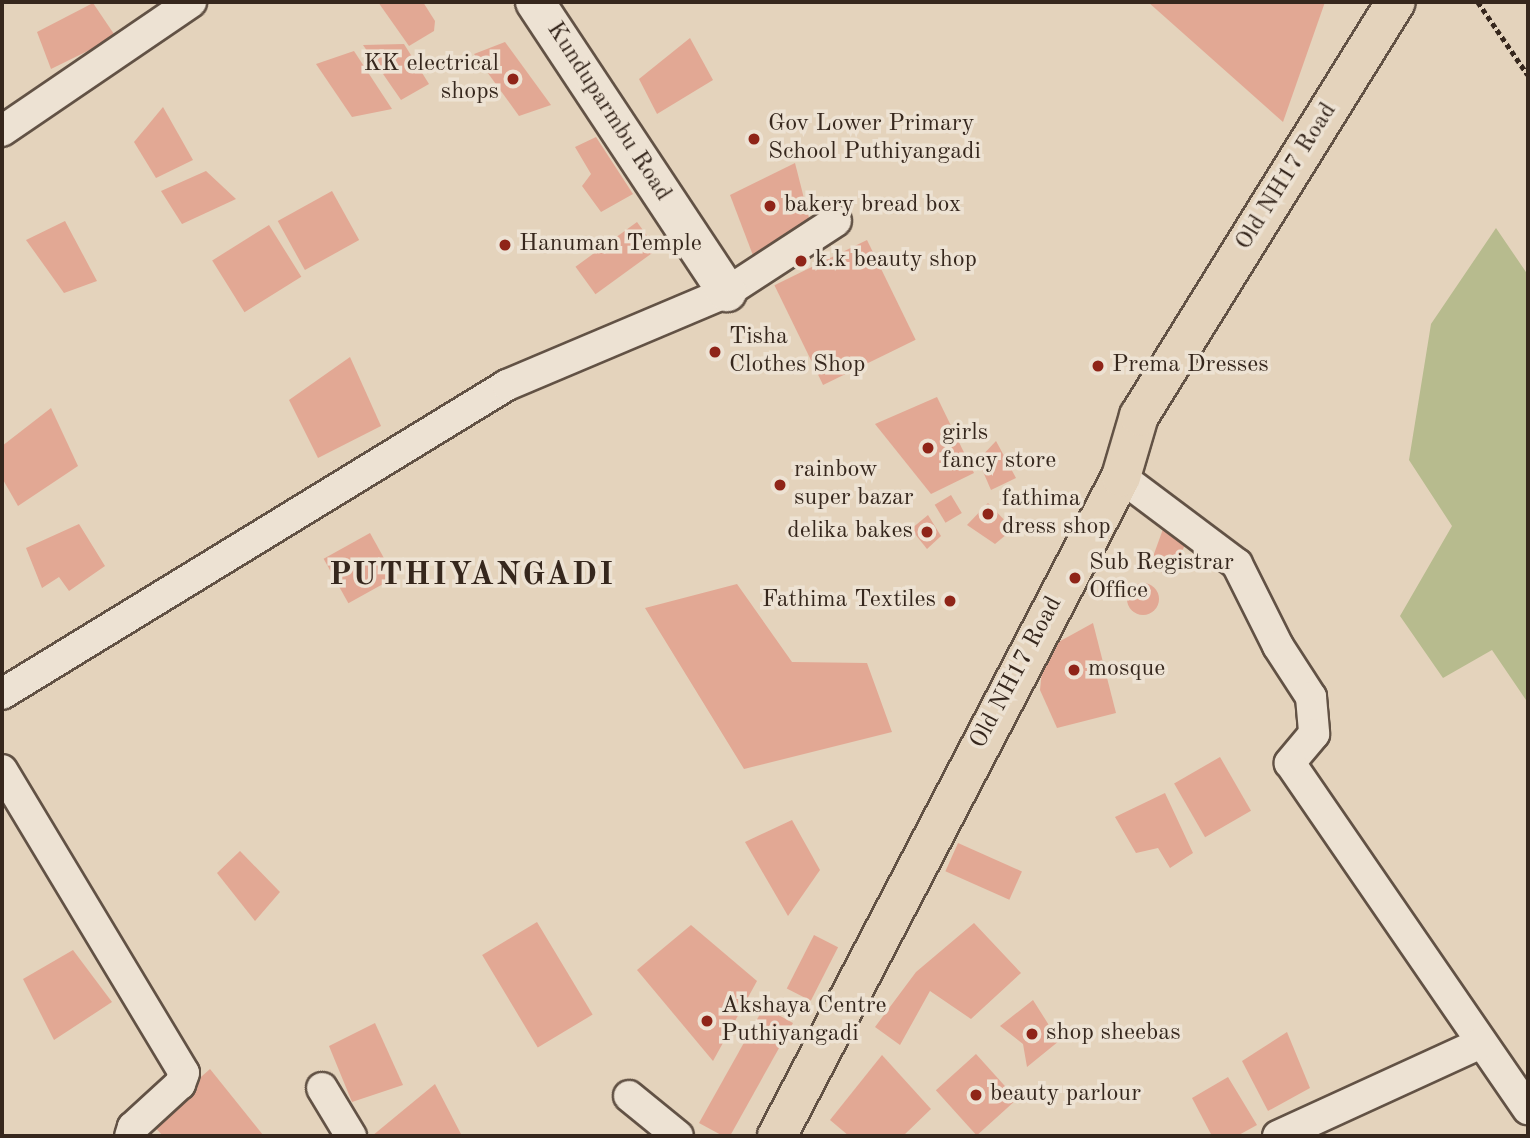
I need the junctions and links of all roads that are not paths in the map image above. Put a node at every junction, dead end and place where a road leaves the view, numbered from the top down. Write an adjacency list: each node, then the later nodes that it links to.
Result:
1 (191, 2): 4 (street)
2 (535, 2): 6 (main road, Kunduparmbu Road)
3 (1396, 2): 7 (main road, Old NH17 Road)
4 (2, 131)
5 (836, 221): 6 (street)
6 (727, 292): 8 (street)
7 (1121, 477): 10 (street); 17 (main road, Old NH17 Road)
8 (2, 694)
9 (2, 770): 14 (street)
10 (1481, 1042): 13 (street); 18 (street)
11 (322, 1088): 15 (street)
12 (629, 1096): 16 (street)
13 (1528, 1109)
14 (130, 1136)
15 (352, 1136)
16 (678, 1136)
17 (778, 1136)
18 (1278, 1136)

